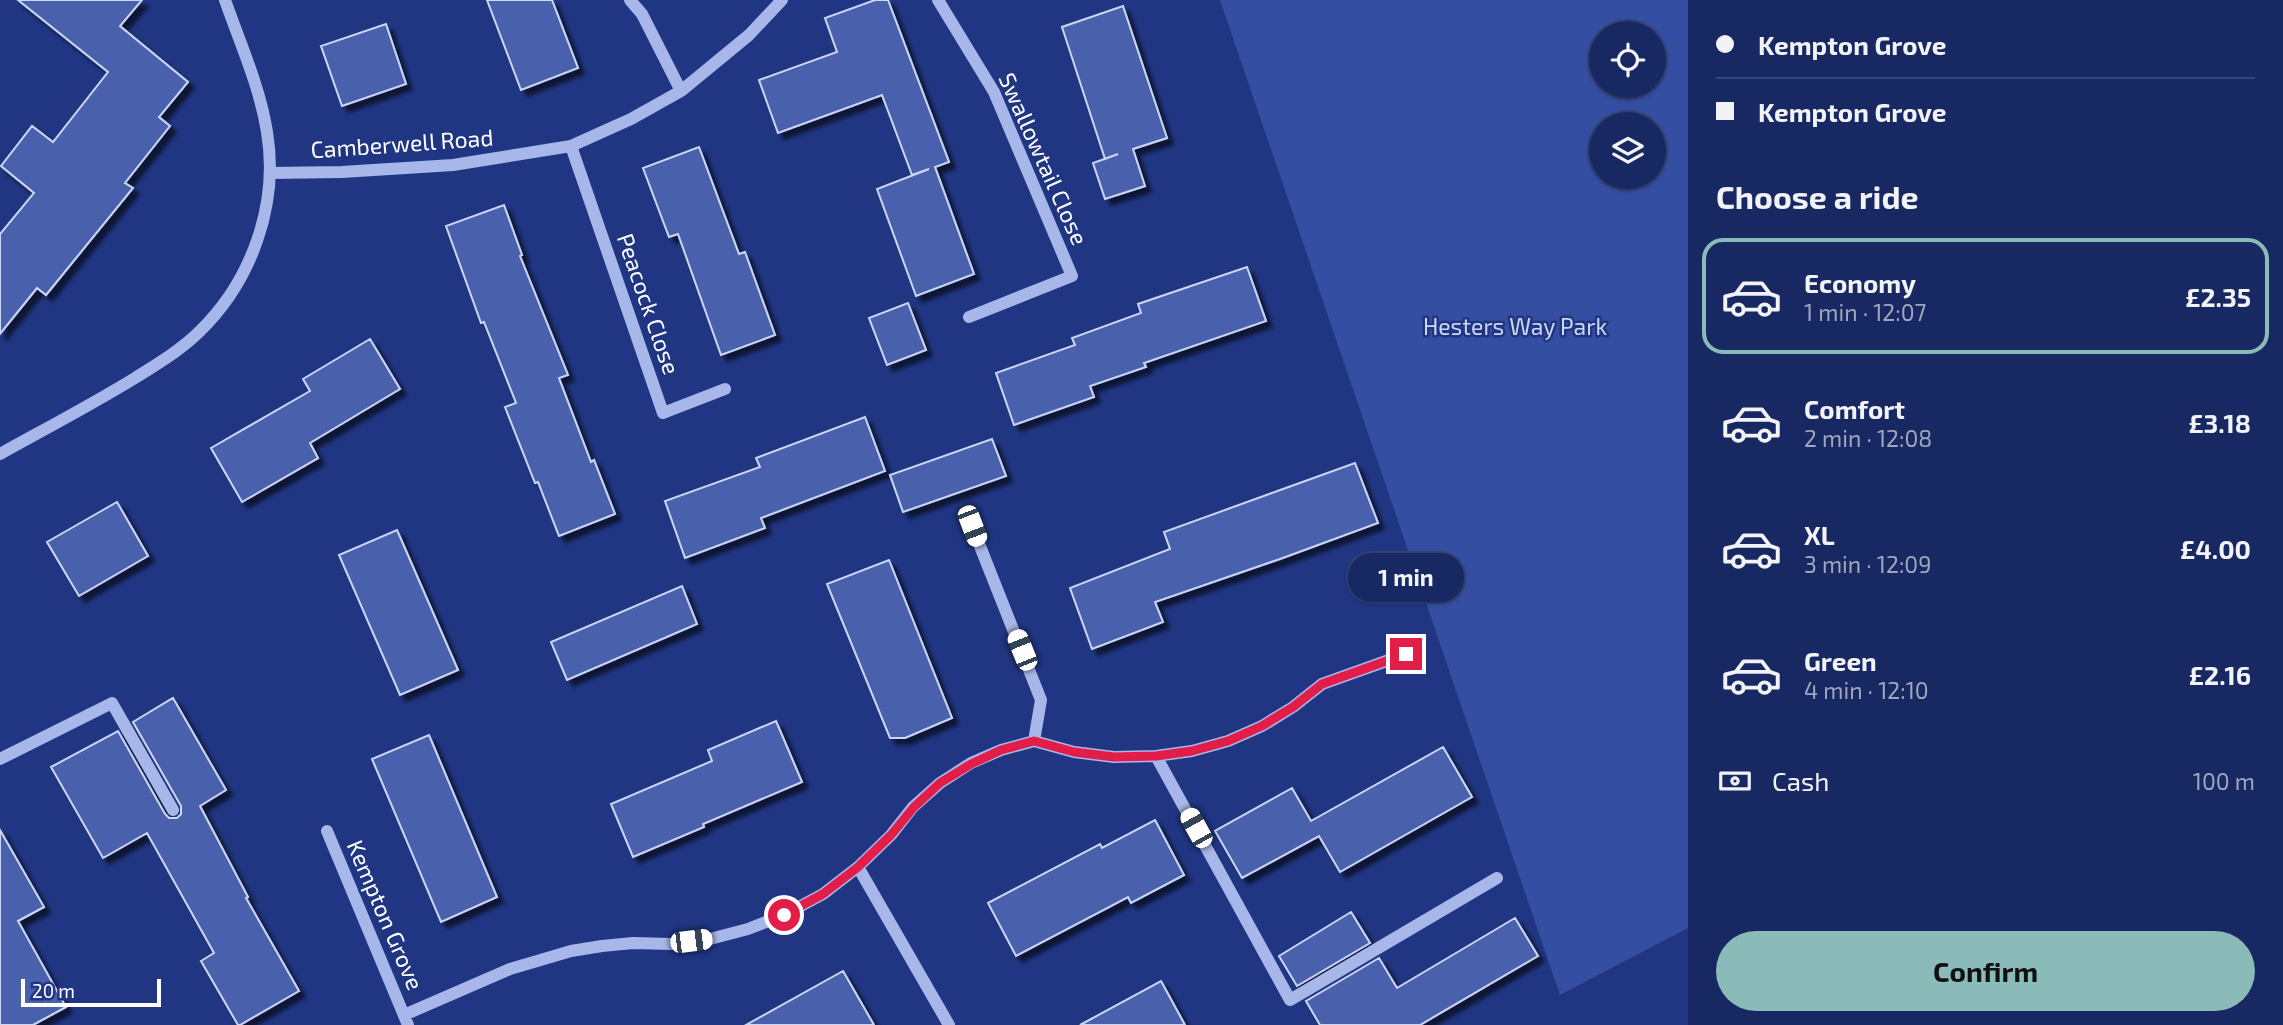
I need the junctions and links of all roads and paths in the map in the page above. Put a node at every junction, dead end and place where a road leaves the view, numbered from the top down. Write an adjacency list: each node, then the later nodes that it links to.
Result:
1 (225, 0): 7 (street)
2 (630, 0): 5 (street)
3 (782, 0): 5 (street, Camberwell Road)
4 (938, 0): 8 (street, Swallowtail Close)
5 (681, 91): 6 (street, Camberwell Road)
6 (571, 146): 7 (street, Camberwell Road); 9 (street, Peacock Close)
7 (270, 173): 10 (street)
8 (969, 317)
9 (726, 389)
10 (0, 454)
11 (972, 526): 13 (street)
12 (1406, 654): 14 (street)
13 (1034, 741): 14 (street); 18 (street, Kempton Grove)
14 (1156, 756): 19 (street)
15 (0, 759): 16 (street)
16 (173, 810)
17 (327, 831): 20 (street, Kempton Grove)
18 (858, 867): 20 (street, Kempton Grove); 21 (street)
19 (1497, 878)
20 (406, 1020)
21 (949, 1025)

